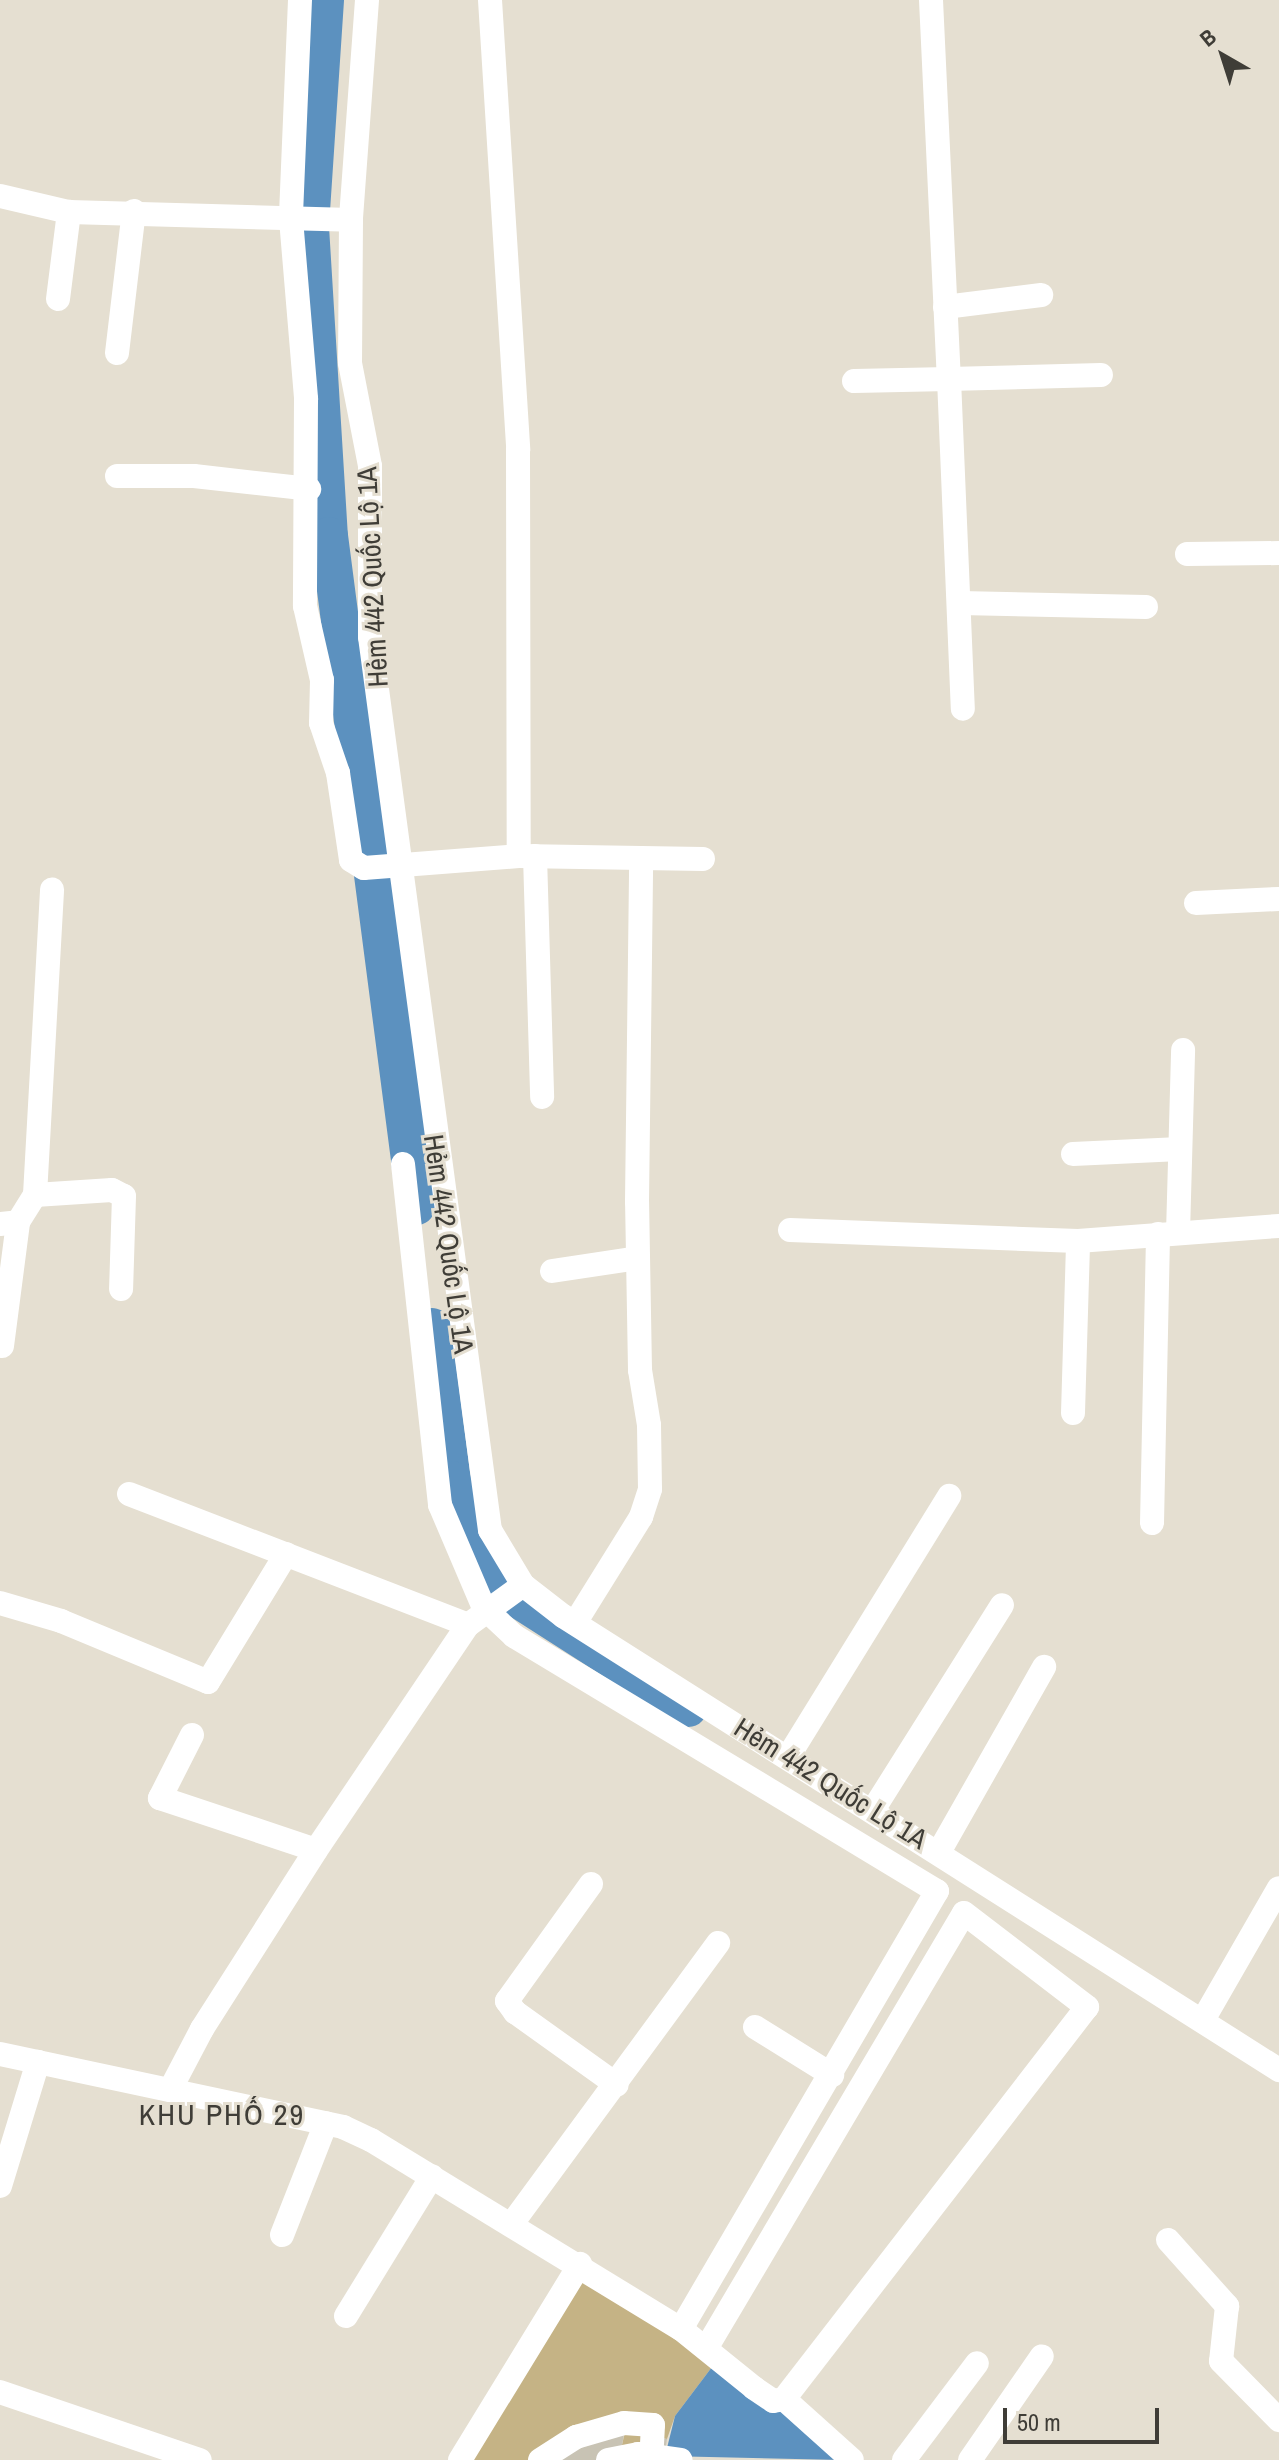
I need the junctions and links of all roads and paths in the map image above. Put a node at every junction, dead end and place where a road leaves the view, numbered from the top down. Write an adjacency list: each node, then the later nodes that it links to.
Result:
1 (300, 0): 8 (street)
2 (367, 0): 9 (street, Hẻm 442 Quốc Lộ 1A)
3 (490, 0): 24 (street)
4 (931, 0): 12 (street)
5 (0, 196): 7 (street)
6 (134, 211): 7 (street); 8 (street); 13 (street)
7 (69, 212): 11 (street)
8 (296, 219): 9 (street); 18 (street)
9 (344, 220): 27 (street, Hẻm 442 Quốc Lộ 1A)
10 (1041, 295): 12 (street)
11 (58, 299)
12 (945, 307): 15 (street)
13 (117, 353)
14 (1101, 375): 15 (street)
15 (949, 379): 16 (street); 21 (street)
16 (854, 381)
17 (117, 476): 18 (street)
18 (309, 489): 27 (street)
19 (1279, 553): 20 (street)
20 (1187, 554)
21 (960, 603): 22 (street); 23 (street)
22 (1146, 607)
23 (963, 709)
24 (527, 856): 25 (street); 27 (street); 32 (street)
25 (641, 858): 26 (street); 42 (street)
26 (703, 859)
27 (395, 866): 51 (street, Hẻm 442 Quốc Lộ 1A)
28 (52, 889): 36 (street)
29 (1279, 899): 30 (street)
30 (1196, 903)
31 (1183, 1050): 33 (street)
32 (542, 1097)
33 (1180, 1149): 34 (street); 40 (street)
34 (1073, 1154)
35 (403, 1164): 54 (street)
36 (35, 1195): 37 (street); 44 (street)
37 (9, 1223): 45 (street)
38 (1279, 1226): 40 (street)
39 (790, 1230): 41 (street)
40 (1168, 1234): 41 (street); 49 (street)
41 (1078, 1241): 46 (street)
42 (638, 1258): 43 (street); 55 (street)
43 (552, 1271)
44 (121, 1289)
45 (2, 1346)
46 (1073, 1413)
47 (129, 1494): 50 (street)
48 (949, 1496): 58 (street)
49 (1152, 1523)
50 (286, 1554): 52 (street); 54 (street)
51 (514, 1590): 54 (street); 55 (street, Hẻm 442 Quốc Lộ 1A)
52 (0, 1603)
53 (1002, 1605): 59 (street)
54 (476, 1617): 60 (street); 70 (street)
55 (575, 1623): 58 (street, Hẻm 442 Quốc Lộ 1A)
56 (1044, 1667): 61 (street)
57 (192, 1735): 60 (street)
58 (788, 1757): 59 (street, Hẻm 442 Quốc Lộ 1A)
59 (873, 1810): 61 (street, Hẻm 442 Quốc Lộ 1A)
60 (316, 1850): 72 (street)
61 (939, 1852): 65 (street, Hẻm 442 Quốc Lộ 1A)
62 (591, 1884): 71 (street)
63 (1279, 1888): 65 (street)
64 (718, 1943): 71 (street)
65 (1203, 2020): 69 (street, Hẻm 442 Quốc Lộ 1A)
66 (755, 2027): 70 (street)
67 (0, 2054): 68 (street)
68 (38, 2062): 72 (street); 75 (street)
69 (1279, 2070)
70 (832, 2075): 81 (street)
71 (617, 2085): 76 (street)
72 (170, 2090): 73 (street)
73 (326, 2123): 74 (street); 77 (street)
74 (432, 2176): 76 (street); 80 (street)
75 (0, 2186)
76 (511, 2225): 79 (street)
77 (282, 2235)
78 (1168, 2240): 87 (street)
79 (580, 2264): 81 (street); 90 (street)
80 (346, 2316)
81 (681, 2329): 82 (street)
82 (707, 2347): 86 (street); 86 (street)
83 (1042, 2356): 96 (street)
84 (977, 2363): 95 (street)
85 (0, 2392): 89 (street)
86 (784, 2399): 94 (street)
87 (1279, 2420)
88 (651, 2457): 91 (street); 92 (street); 93 (street)
89 (200, 2460)
90 (460, 2460)
91 (540, 2460)
92 (608, 2460)
93 (681, 2460)
94 (852, 2460)
95 (904, 2460)
96 (970, 2460)

